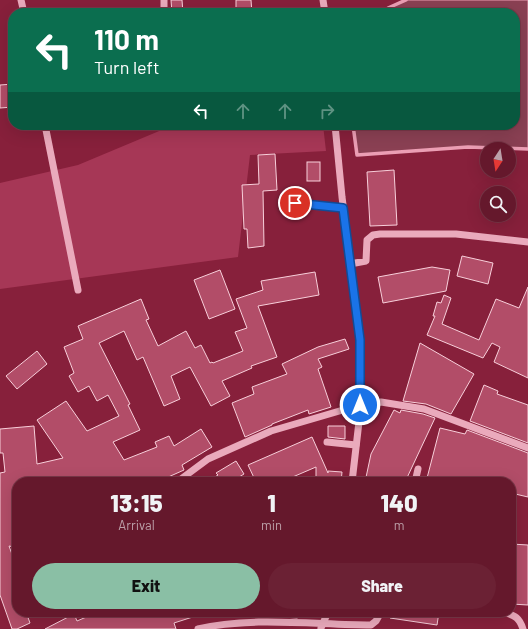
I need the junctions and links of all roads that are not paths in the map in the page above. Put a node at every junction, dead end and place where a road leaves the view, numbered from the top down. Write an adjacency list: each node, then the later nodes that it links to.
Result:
1 (46, 130): 7 (street)
2 (335, 130): 4 (street)
3 (295, 203): 4 (street)
4 (343, 208): 6 (street)
5 (528, 242): 6 (street)
6 (350, 264): 8 (street)
7 (78, 290)
8 (360, 405): 10 (street); 11 (street); 13 (street)
9 (327, 442): 10 (street)
10 (356, 444): 14 (street)
11 (528, 448)
12 (418, 469): 15 (street)
13 (183, 477)
14 (353, 477)
15 (416, 477)
16 (516, 616): 21 (street)
17 (326, 617): 19 (street)
18 (378, 617): 19 (street)
19 (322, 627): 20 (street)
20 (198, 629)
21 (522, 629)

